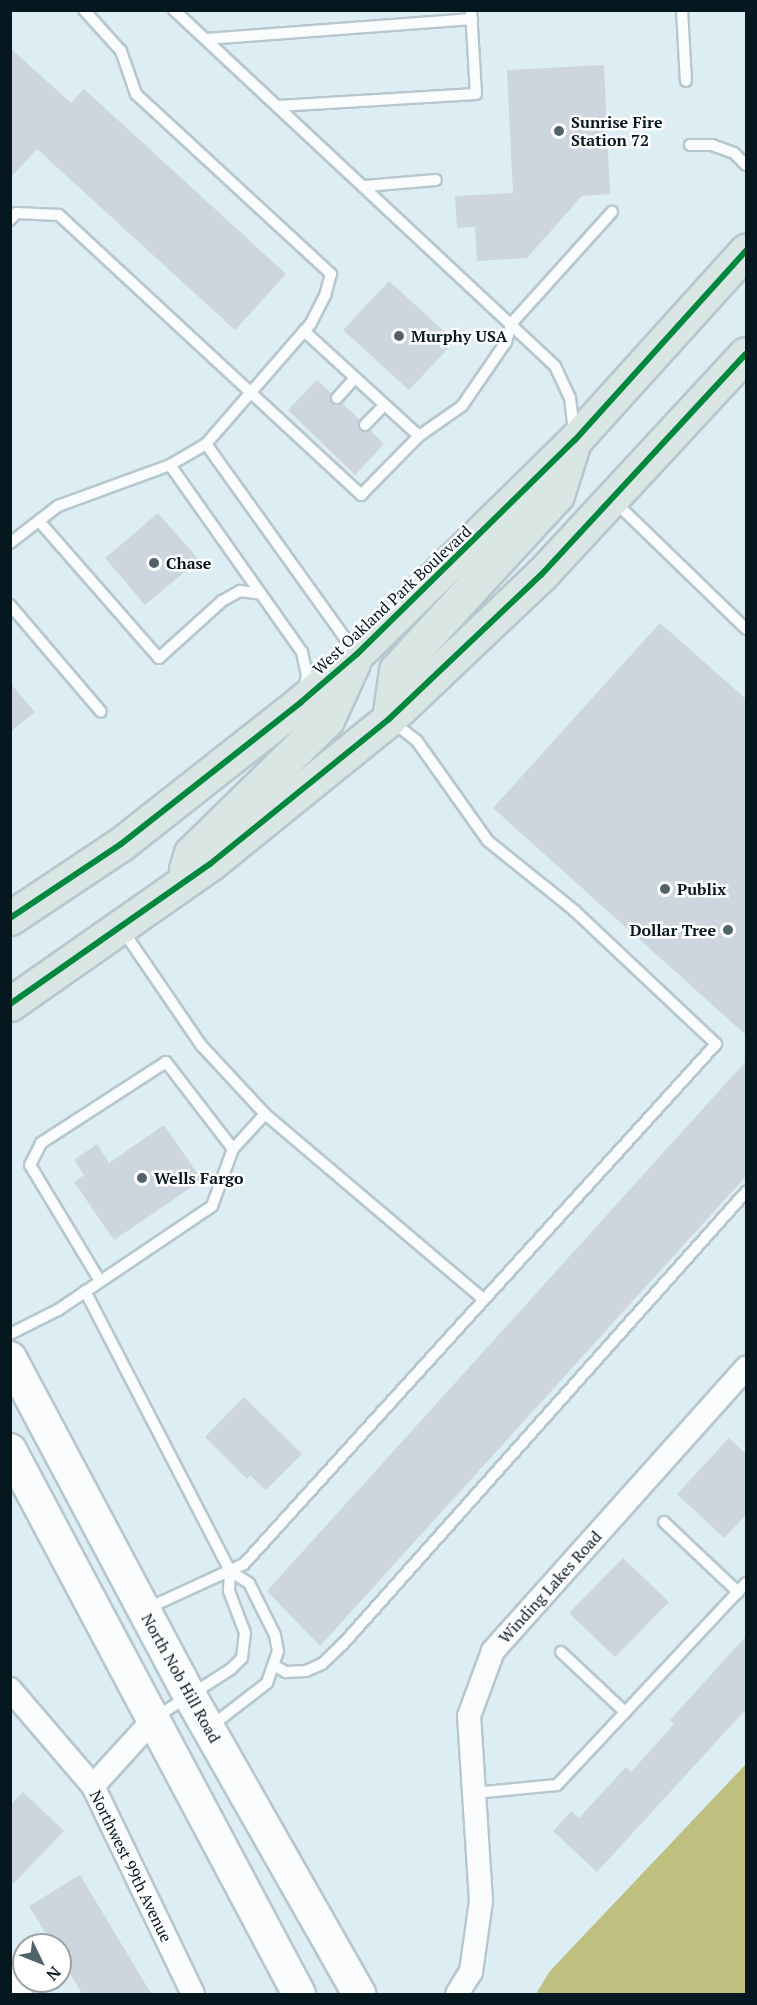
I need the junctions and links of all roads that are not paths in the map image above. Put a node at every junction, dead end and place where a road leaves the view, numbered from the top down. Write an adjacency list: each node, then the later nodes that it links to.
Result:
1 (84, 10): 16 (lane)
2 (174, 10): 5 (lane)
3 (682, 10): 6 (lane)
4 (472, 15): 5 (lane); 7 (lane)
5 (206, 39): 7 (lane)
6 (686, 81)
7 (278, 106): 11 (lane)
8 (690, 145): 9 (lane)
9 (747, 165)
10 (436, 180): 11 (lane)
11 (365, 186): 15 (lane)
12 (612, 212): 15 (lane)
13 (10, 220): 19 (lane)
14 (747, 251): 26 (main road, West Oakland Park Boulevard)
15 (511, 324): 24 (lane); 26 (lane)
16 (304, 331): 18 (lane); 19 (lane)
17 (747, 354): 29 (main road)
18 (355, 378): 20 (lane); 21 (lane)
19 (251, 394): 25 (lane); 27 (lane)
20 (337, 398)
21 (384, 405): 22 (lane); 24 (lane)
22 (365, 425)
23 (309, 430): 25 (lane)
24 (418, 436): 25 (lane)
25 (300, 439)
26 (574, 440): 35 (main road, West Oakland Park Boulevard); 38 (main road)
27 (206, 444): 28 (lane); 35 (lane)
28 (170, 465): 30 (lane); 32 (lane)
29 (613, 500): 34 (lane); 38 (main road)
30 (39, 521): 31 (lane); 32 (lane)
31 (10, 543)
32 (261, 594): 36 (lane)
33 (10, 605): 37 (lane)
34 (747, 628)
35 (357, 654): 36 (main road, West Oakland Park Boulevard); 39 (main road)
36 (300, 704): 40 (main road, West Oakland Park Boulevard)
37 (101, 712)
38 (389, 719): 39 (main road); 48 (lane)
39 (182, 885): 41 (main road)
40 (10, 918)
41 (122, 928): 42 (main road); 43 (lane)
42 (10, 1004)
43 (265, 1114): 44 (lane); 48 (lane)
44 (232, 1149): 46 (lane); 46 (lane)
45 (747, 1192): 59 (lane)
46 (99, 1281): 47 (lane)
47 (85, 1292): 49 (lane); 54 (lane)
48 (484, 1300): 54 (lane)
49 (10, 1334)
50 (10, 1358): 57 (main road, North Nob Hill Road)
51 (747, 1368): 66 (street, Winding Lakes Road)
52 (12, 1458): 63 (main road)
53 (664, 1522): 56 (lane)
54 (230, 1571): 57 (lane); 59 (lane); 61 (lane)
55 (747, 1583): 56 (lane)
56 (738, 1592): 62 (lane)
57 (143, 1610): 61 (main road, North Nob Hill Road)
58 (561, 1652): 62 (lane)
59 (276, 1666): 64 (lane)
60 (10, 1689): 65 (street, Northwest 99th Avenue)
61 (190, 1696): 63 (lane); 64 (main road, North Nob Hill Road)
62 (625, 1712): 66 (lane)
63 (154, 1719): 65 (street); 68 (main road)
64 (208, 1728): 69 (main road, North Nob Hill Road)
65 (93, 1786): 67 (street, Northwest 99th Avenue)
66 (474, 1793): 70 (street, Winding Lakes Road)
67 (193, 1995)
68 (299, 1995)
69 (359, 1995)
70 (457, 1995)

